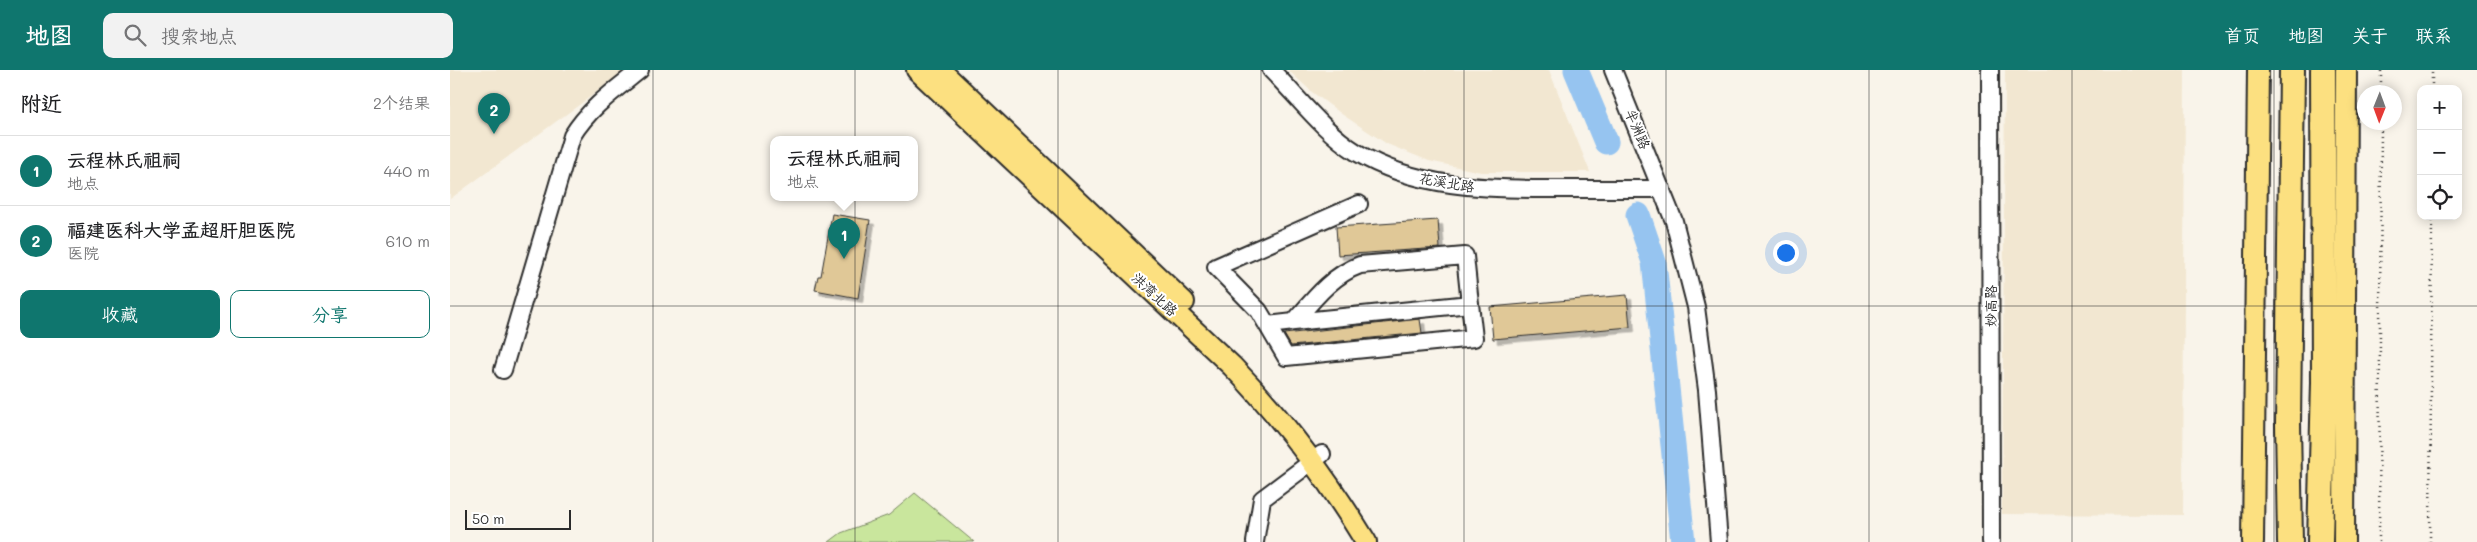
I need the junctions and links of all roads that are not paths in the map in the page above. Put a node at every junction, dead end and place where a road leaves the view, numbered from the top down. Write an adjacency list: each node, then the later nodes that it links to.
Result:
1 (640, 70): 16 (street)
2 (917, 70): 17 (main road, 洪湾北路)
3 (940, 70): 17 (main road, 洪湾北路)
4 (1271, 70): 11 (street, 花溪北路)
5 (1613, 70): 11 (street, 半洲路)
6 (1990, 70): 22 (street, 妙高路)
7 (2258, 70): 23 (main road)
8 (2292, 70): 24 (highway)
9 (2323, 70): 25 (highway)
10 (2346, 70): 26 (main road)
11 (1662, 189): 21 (street, 半洲路)
12 (1359, 204): 15 (street)
13 (1470, 304): 14 (street); 14 (street); 15 (street)
14 (1294, 322): 15 (street)
15 (1268, 324)
16 (503, 370)
17 (1317, 457): 18 (street); 19 (main road, 洪湾北路); 20 (main road, 洪湾北路)
18 (1254, 542)
19 (1366, 542)
20 (1381, 542)
21 (1720, 542)
22 (1991, 542)
23 (2253, 542)
24 (2290, 542)
25 (2320, 542)
26 (2344, 542)

